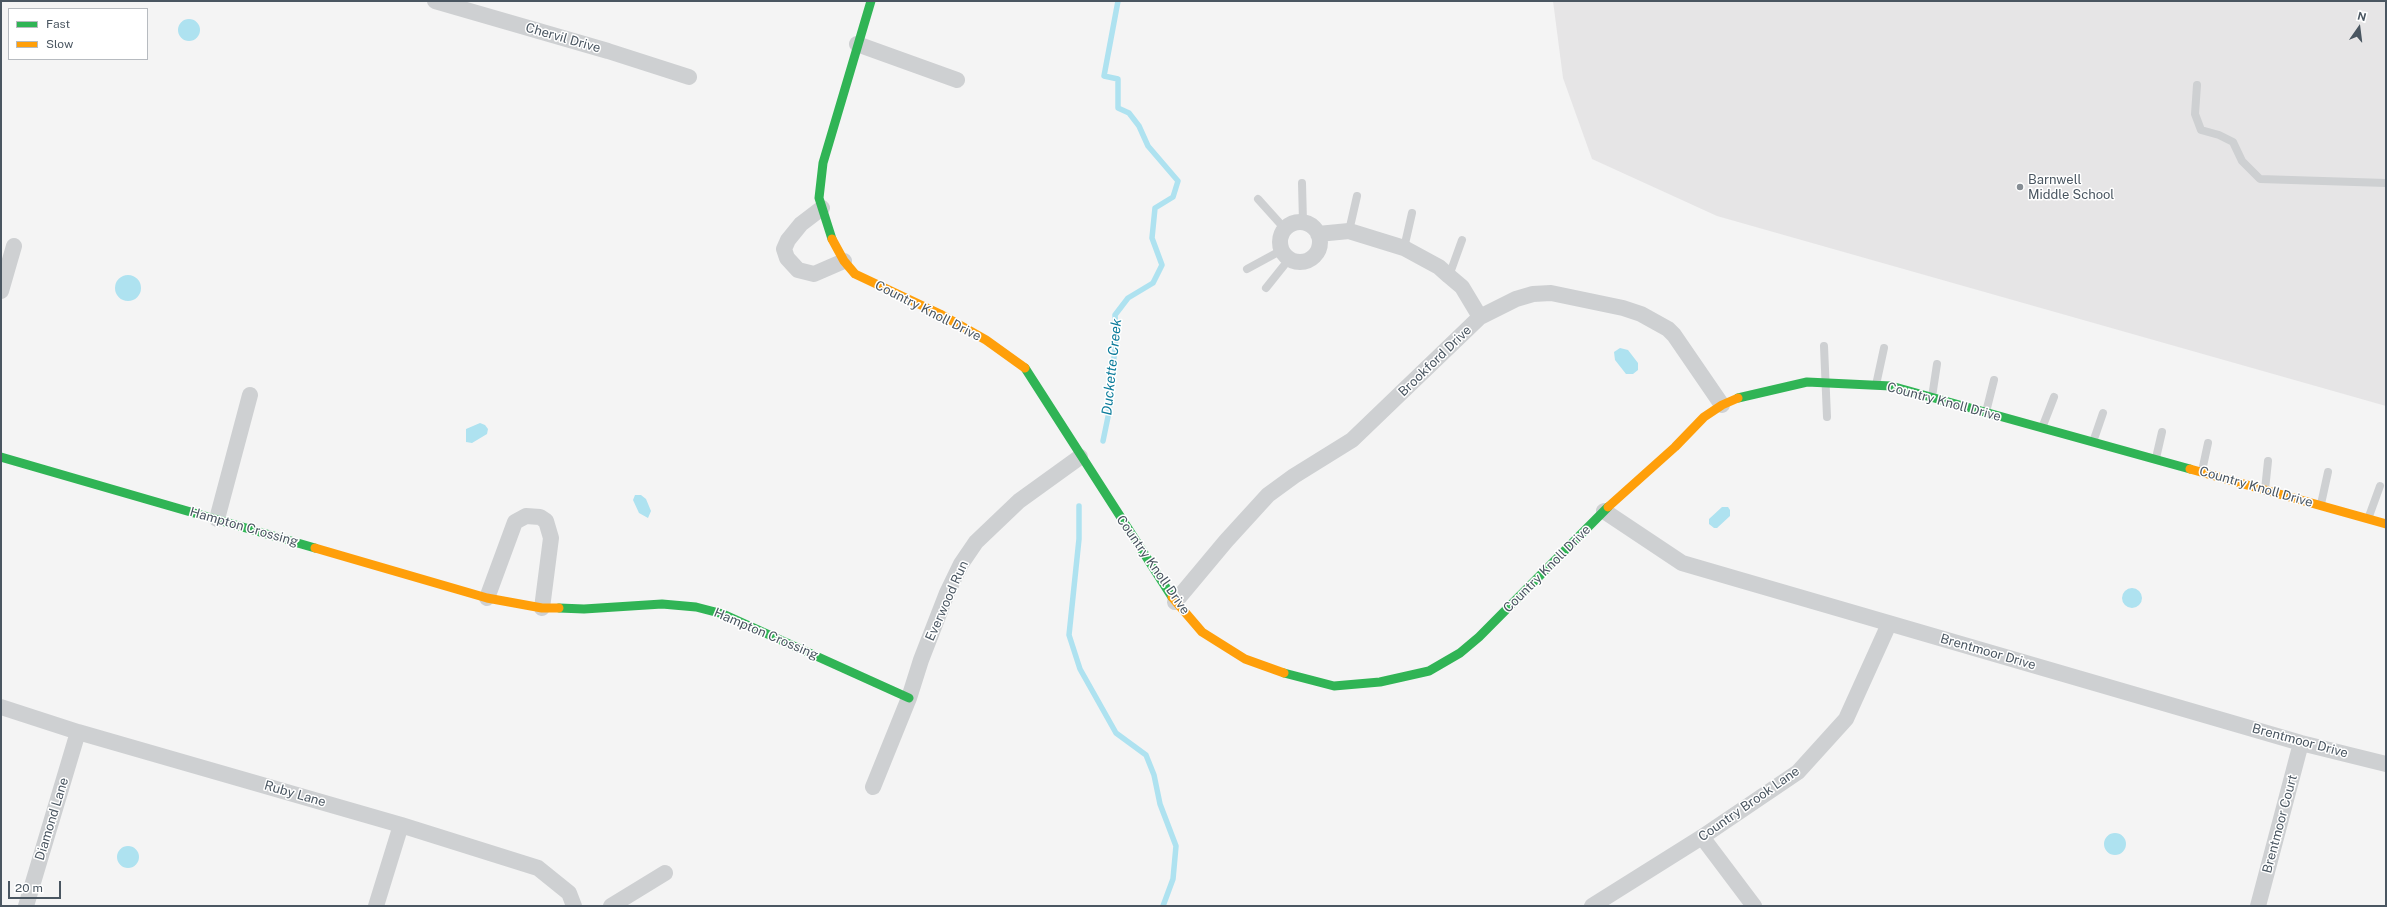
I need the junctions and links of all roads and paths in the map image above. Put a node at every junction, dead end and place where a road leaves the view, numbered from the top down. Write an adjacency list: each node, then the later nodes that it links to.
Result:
1 (435, 1): 4 (street, Chervil Drive)
2 (871, 1): 3 (street, Country Knoll Drive)
3 (857, 44): 5 (street); 11 (street, Country Knoll Drive)
4 (689, 77)
5 (957, 80)
6 (2197, 85): 8 (lane)
7 (1302, 183): 13 (lane)
8 (2386, 183)
9 (1357, 196): 15 (lane)
10 (1258, 198): 14 (lane)
11 (822, 208): 21 (street, Country Knoll Drive); 21 (street)
12 (1412, 213): 19 (lane)
13 (1303, 222): 14 (street); 16 (street)
14 (1285, 229): 20 (street)
15 (1349, 231): 16 (street); 19 (street)
16 (1318, 234): 20 (street)
17 (1462, 240): 23 (lane)
18 (14, 246): 25 (street)
19 (1404, 248): 23 (street)
20 (1286, 254): 22 (lane); 24 (lane)
21 (844, 261): 45 (street, Country Knoll Drive)
22 (1248, 269)
23 (1449, 276): 26 (street)
24 (1266, 288)
25 (1, 291)
26 (1480, 317): 36 (street, Brookford Drive); 58 (street, Brookford Drive)
27 (1824, 346): 31 (lane)
28 (1884, 348): 32 (lane)
29 (1937, 364): 34 (lane)
30 (1994, 380): 37 (lane)
31 (1827, 383): 32 (street, Country Knoll Drive); 36 (street, Country Knoll Drive); 39 (lane)
32 (1876, 385): 34 (street, Country Knoll Drive)
33 (250, 395): 54 (street)
34 (1932, 397): 37 (street, Country Knoll Drive)
35 (2054, 397): 40 (lane)
36 (1722, 405): 53 (street, Country Knoll Drive)
37 (1986, 412): 40 (street, Country Knoll Drive)
38 (2103, 413): 42 (lane)
39 (1827, 417)
40 (2042, 428): 42 (street, Country Knoll Drive)
41 (2162, 432): 46 (lane)
42 (2093, 442): 46 (street, Country Knoll Drive)
43 (2208, 443): 48 (lane)
44 (1, 457): 54 (street, Hampton Crossing)
45 (1080, 457): 58 (street, Country Knoll Drive); 61 (street, Everwood Run)
46 (2155, 460): 48 (street, Country Knoll Drive)
47 (2268, 461): 51 (lane)
48 (2202, 472): 51 (street, Country Knoll Drive)
49 (2328, 472): 52 (lane)
50 (2380, 486): 55 (lane)
51 (2264, 490): 52 (street, Country Knoll Drive)
52 (2321, 505): 55 (street, Country Knoll Drive)
53 (1604, 511): 58 (street, Country Knoll Drive); 60 (street, Brentmoor Drive)
54 (217, 519): 57 (street, Hampton Crossing)
55 (2368, 519): 56 (street, Country Knoll Drive)
56 (2386, 524)
57 (487, 598): 59 (street, Hampton Crossing); 59 (street)
58 (1175, 602)
59 (542, 608): 61 (street, Hampton Crossing)
60 (1889, 624): 64 (street, Brentmoor Drive); 68 (street, Country Brook Lane)
61 (909, 698): 66 (street, Everwood Run)
62 (1, 707): 63 (street, Ruby Lane)
63 (78, 732): 67 (street, Ruby Lane); 70 (street, Diamond Lane)
64 (2301, 743): 65 (street, Brentmoor Drive); 76 (street, Brentmoor Court)
65 (2386, 764)
66 (873, 786)
67 (401, 825): 71 (street); 72 (street, Ruby Lane)
68 (1702, 837): 74 (street, Country Brook Lane); 75 (street)
69 (665, 873): 73 (street)
70 (26, 906)
71 (376, 906)
72 (574, 906)
73 (611, 906)
74 (1592, 906)
75 (1754, 906)
76 (2258, 906)

